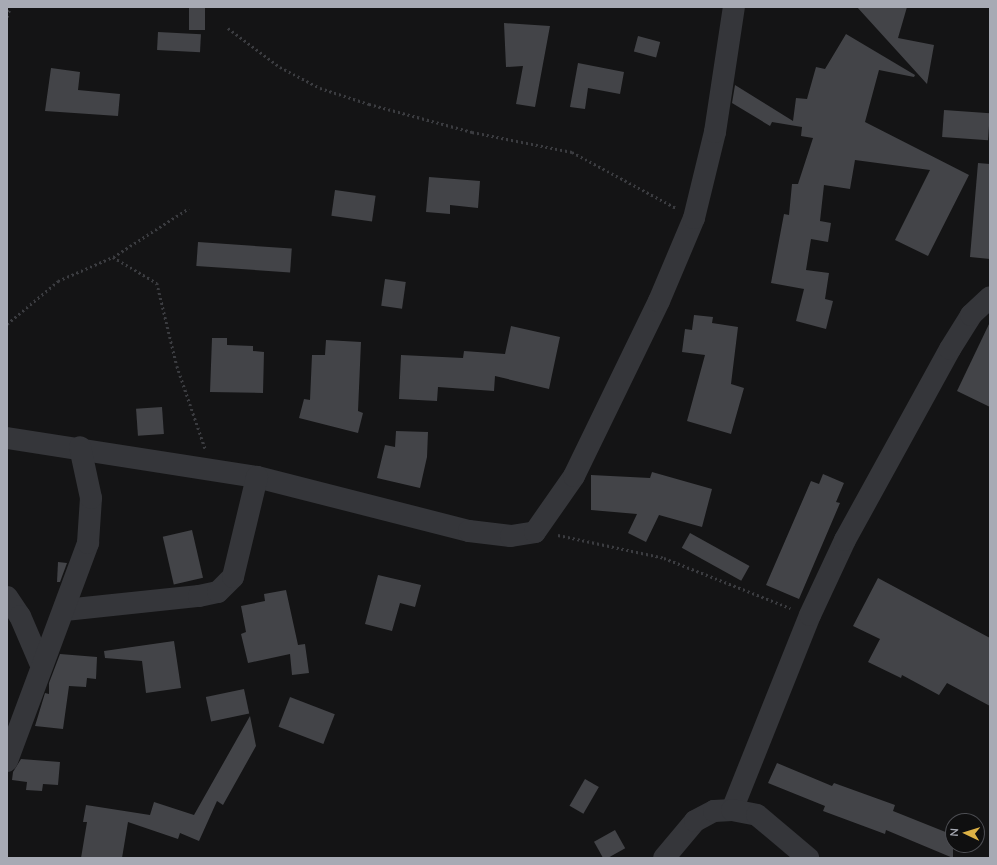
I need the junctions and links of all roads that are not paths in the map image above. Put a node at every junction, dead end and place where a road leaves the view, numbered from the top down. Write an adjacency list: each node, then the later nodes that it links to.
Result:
1 (734, 7): 5 (street)
2 (990, 297): 10 (street)
3 (7, 438): 4 (street)
4 (80, 448): 5 (street); 7 (street)
5 (257, 477): 7 (street)
6 (7, 597): 8 (street)
7 (65, 610): 8 (street)
8 (41, 665): 9 (street)
9 (7, 761)
10 (732, 810): 11 (street); 12 (street)
11 (664, 858)
12 (808, 858)

